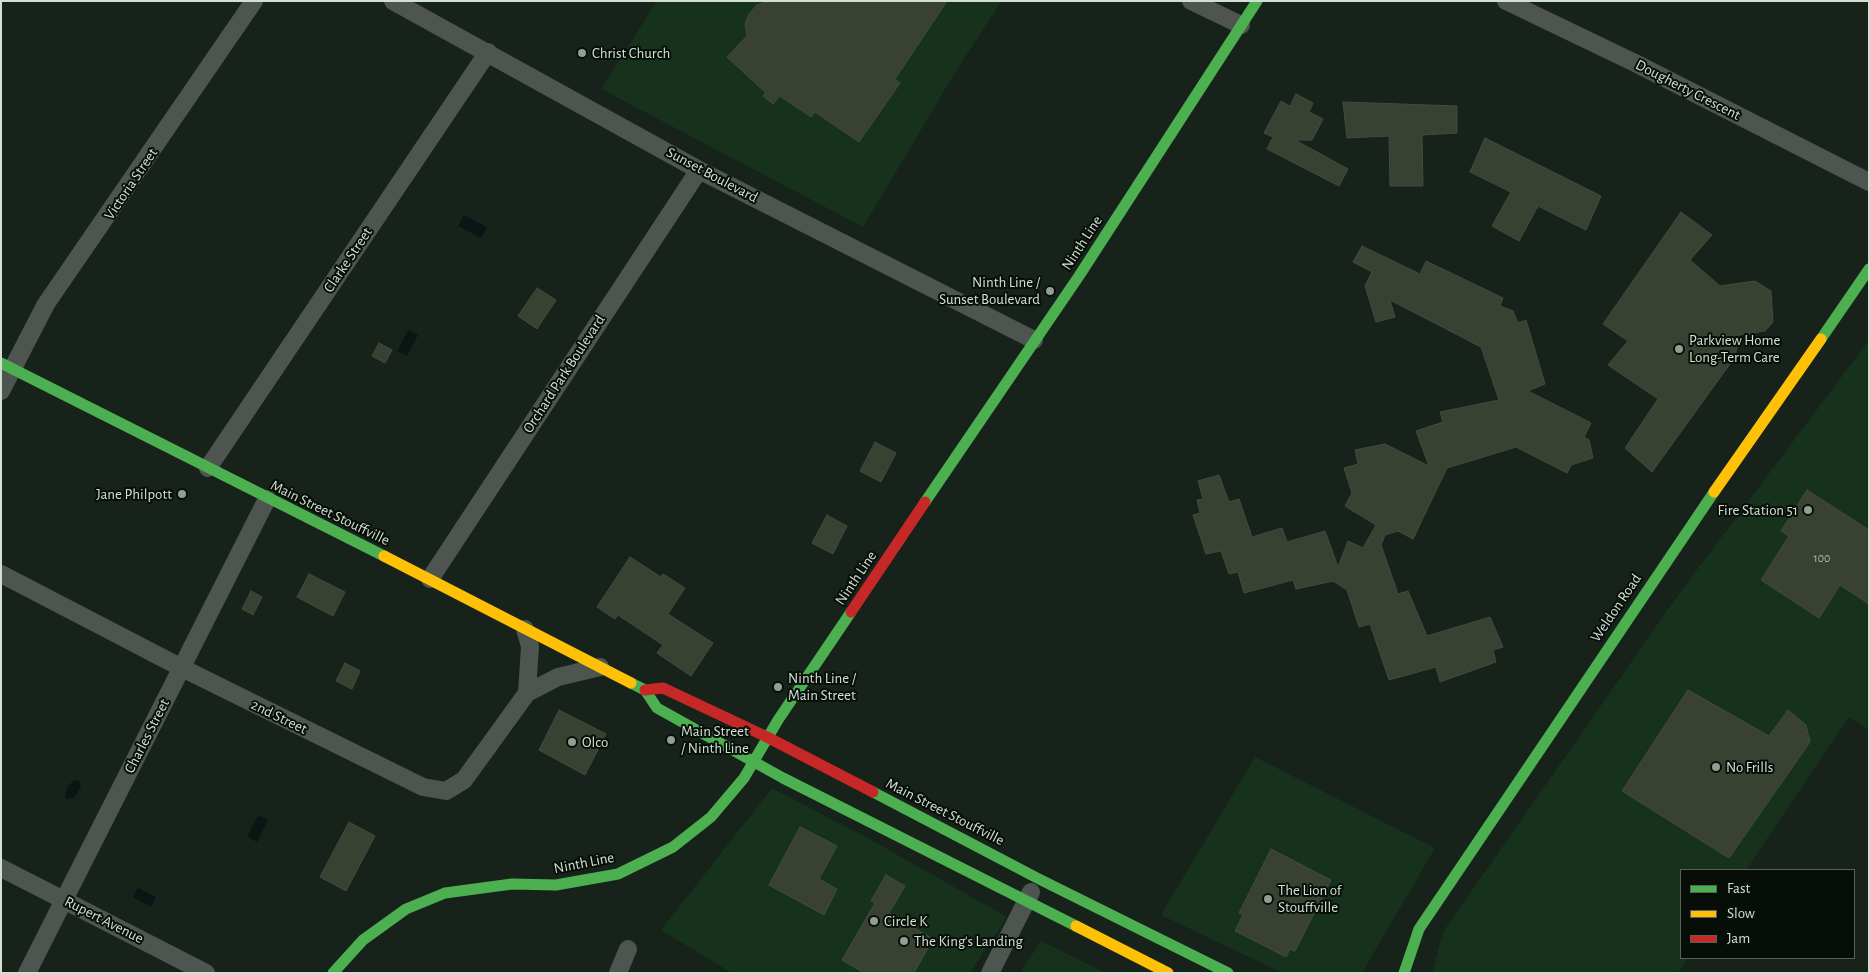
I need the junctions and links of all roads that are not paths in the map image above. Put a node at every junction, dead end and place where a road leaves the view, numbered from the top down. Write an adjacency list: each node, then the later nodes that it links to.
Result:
1 (254, 1): 12 (street, Victoria Street)
2 (393, 1): 7 (street, Sunset Boulevard)
3 (1191, 1): 6 (street)
4 (1257, 1): 6 (main road, Ninth Line)
5 (1506, 1): 9 (street, Dougherty Crescent)
6 (1240, 25): 11 (main road, Ninth Line)
7 (488, 52): 8 (street, Sunset Boulevard); 14 (street, Clarke Street)
8 (699, 170): 11 (street, Sunset Boulevard); 17 (street, Orchard Park Boulevard)
9 (1869, 182)
10 (1869, 269): 37 (main road, Weldon Road)
11 (1034, 340): 23 (main road, Ninth Line)
12 (7, 366): 13 (street, Victoria Street); 14 (main road, Main Street Stouffville)
13 (1, 391)
14 (208, 468): 15 (main road, Main Street Stouffville)
15 (267, 499): 17 (main road, Main Street Stouffville); 20 (street, Charles Street)
16 (1, 574): 20 (street, 2nd Street)
17 (430, 579): 18 (main road, Main Street Stouffville)
18 (526, 629): 19 (main road, Main Street Stouffville); 22 (street, 2nd Street)
19 (600, 667): 21 (main road, Main Street Stouffville); 22 (street, 2nd Street)
20 (182, 668): 22 (street, 2nd Street); 27 (street, Charles Street)
21 (645, 690): 23 (main road, Main Street Stouffville); 24 (main road, Main Street Stouffville)
22 (527, 693)
23 (767, 737): 24 (main road, Ninth Line); 26 (main road, Main Street Stouffville)
24 (753, 761): 28 (main road, Main Street Stouffville); 32 (main road, Ninth Line)
25 (1, 868): 27 (street, Rupert Avenue)
26 (1039, 879): 28 (street); 36 (main road, Main Street Stouffville)
27 (64, 900): 30 (street, Charles Street); 31 (street, Rupert Avenue)
28 (1027, 901): 34 (street); 35 (main road, Main Street Stouffville)
29 (628, 949): 33 (street)
30 (27, 973)
31 (206, 973)
32 (333, 973)
33 (618, 973)
34 (990, 973)
35 (1168, 973)
36 (1228, 973)
37 (1404, 973)

